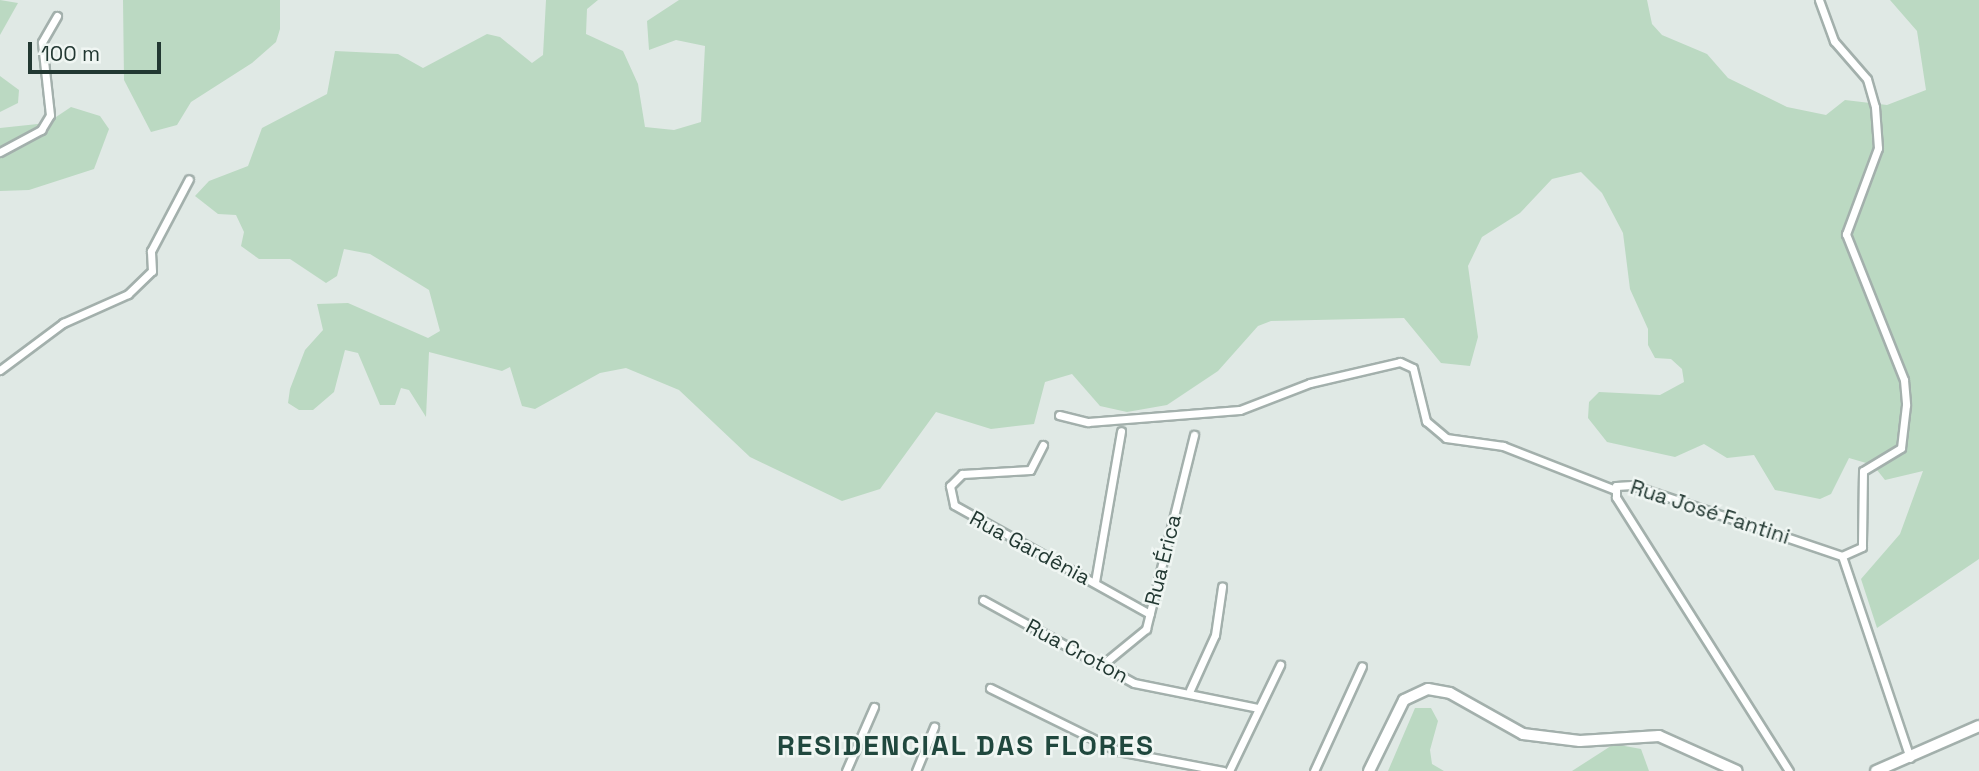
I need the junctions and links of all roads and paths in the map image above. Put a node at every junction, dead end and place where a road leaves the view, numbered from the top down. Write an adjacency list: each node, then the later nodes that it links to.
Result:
1 (1819, 0): 11 (street)
2 (57, 16): 3 (street)
3 (0, 152)
4 (189, 179): 5 (street)
5 (0, 370)
6 (1059, 415): 10 (street)
7 (1121, 430): 12 (street)
8 (1194, 435): 15 (street, Rua Érica)
9 (1043, 445): 12 (street, Rua Gardênia)
10 (1615, 490): 11 (street, Rua José Fantini); 33 (street, Rua José Fantini)
11 (1842, 556): 25 (street)
12 (1095, 582): 15 (street, Rua Gardênia)
13 (1222, 587): 20 (street)
14 (983, 600): 16 (street, Rua Croton)
15 (1150, 614): 16 (street, Rua Érica)
16 (1102, 665): 20 (street, Rua Croton)
17 (1280, 665): 22 (street)
18 (1362, 666): 30 (street)
19 (989, 688): 28 (street)
20 (1190, 690): 22 (street, Rua Croton)
21 (874, 707): 26 (street)
22 (1258, 708): 29 (street)
23 (1979, 726): 25 (street)
24 (934, 727): 27 (street)
25 (1910, 758): 34 (street)
26 (846, 771)
27 (916, 771)
28 (1223, 771)
29 (1229, 771)
30 (1314, 771)
31 (1369, 771): 32 (street)
32 (1737, 771)
33 (1789, 771)
34 (1876, 771)

